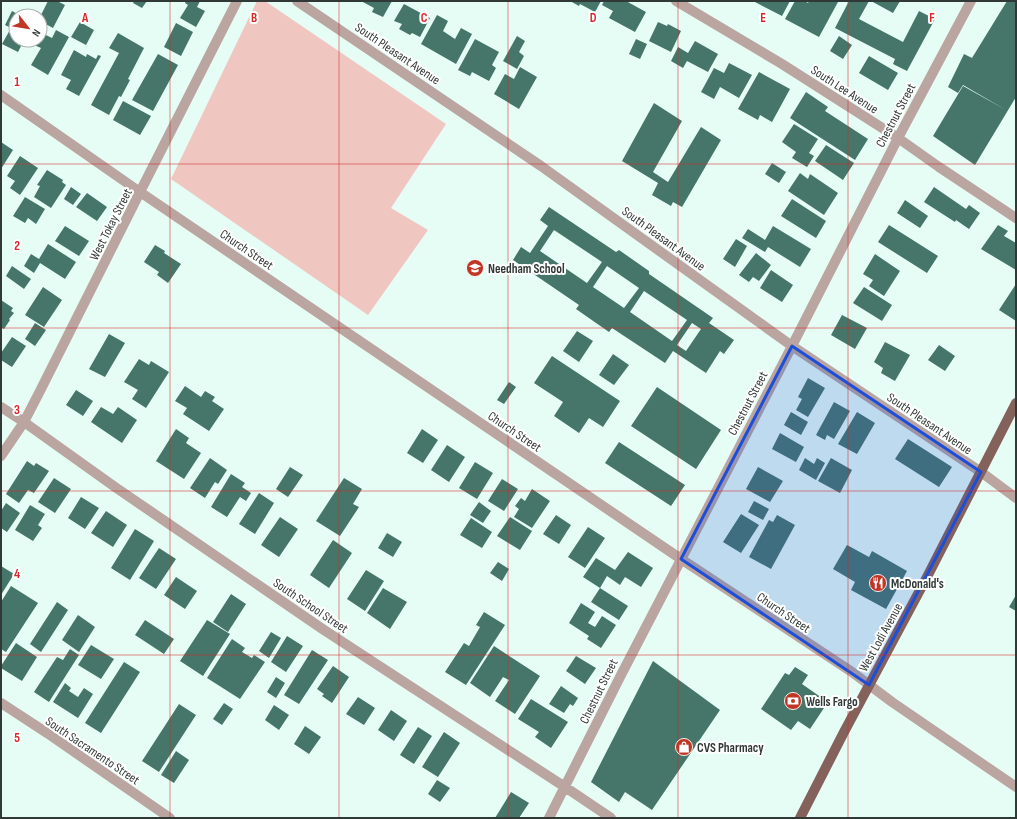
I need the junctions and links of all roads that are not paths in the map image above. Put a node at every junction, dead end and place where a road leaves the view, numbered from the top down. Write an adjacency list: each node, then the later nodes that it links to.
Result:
1 (238, 1): 7 (street, West Tokay Street)
2 (297, 1): 9 (street, South Pleasant Avenue)
3 (676, 1): 6 (street, South Lee Avenue)
4 (971, 1): 6 (street, Chestnut Street)
5 (1, 95): 7 (street, Church Street)
6 (898, 138): 8 (street, South Lee Avenue); 9 (street, Chestnut Street)
7 (140, 192): 12 (street, West Tokay Street); 16 (street, Church Street)
8 (1016, 218)
9 (792, 346): 14 (street, South Pleasant Avenue); 16 (street, Chestnut Street)
10 (1016, 403): 14 (main road, West Lodi Avenue)
11 (1, 406): 12 (street, South School Street)
12 (24, 422): 13 (street, West Tokay Street); 19 (street, South School Street)
13 (1, 456)
14 (981, 472): 15 (street, South Pleasant Avenue); 17 (main road, West Lodi Avenue)
15 (1016, 498)
16 (681, 559): 17 (street, Church Street); 19 (street, Chestnut Street)
17 (869, 685): 20 (street, Church Street); 24 (main road, West Lodi Avenue)
18 (1, 703): 21 (street, South Sacramento Street)
19 (565, 787): 22 (street, Chestnut Street); 23 (street, South School Street)
20 (1016, 787)
21 (170, 818)
22 (549, 818)
23 (611, 818)
24 (800, 818)

